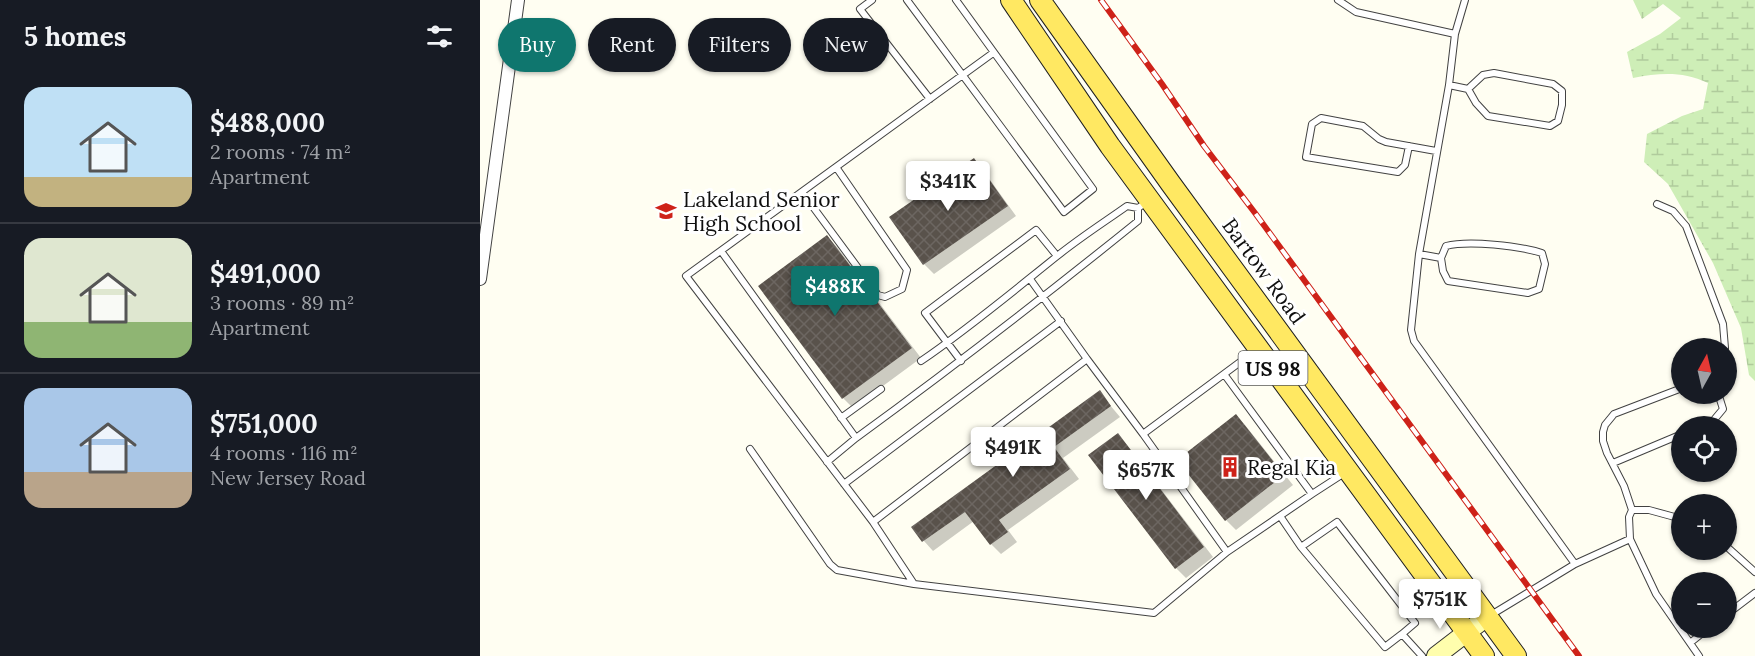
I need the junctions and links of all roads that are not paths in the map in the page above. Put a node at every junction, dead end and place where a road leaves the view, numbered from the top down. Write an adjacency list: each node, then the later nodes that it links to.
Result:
1 (518, 0): 25 (street)
2 (872, 0): 14 (lane)
3 (907, 0): 11 (lane)
4 (956, 0): 10 (lane)
5 (1011, 0): 19 (main road, Bartow Road / US 98)
6 (1040, 0): 19 (main road, Bartow Road / US 98)
7 (1338, 0): 9 (lane)
8 (1465, 0): 9 (lane)
9 (1455, 34): 12 (lane)
10 (993, 53): 11 (lane); 11 (lane)
11 (963, 75): 14 (lane)
12 (1449, 85): 13 (lane); 16 (lane)
13 (1468, 89): 13 (lane)
14 (930, 99): 17 (lane)
15 (1409, 146): 15 (lane); 16 (lane)
16 (1436, 151): 22 (lane)
17 (836, 167): 18 (lane); 18 (lane)
18 (802, 192): 21 (lane)
19 (1156, 195): 23 (lane); 27 (lane); 31 (main road, Bartow Road / US 98); 61 (main road, Bartow Road / US 98)
20 (1657, 204): 29 (lane)
21 (721, 251): 38 (lane); 43 (lane)
22 (1419, 254): 24 (lane); 56 (lane)
23 (1057, 256): 26 (lane); 30 (lane)
24 (1441, 258): 24 (lane)
25 (480, 279)
26 (1030, 279): 27 (lane); 30 (lane)
27 (1044, 297): 28 (lane); 34 (lane)
28 (1061, 321): 32 (lane); 46 (lane)
29 (1724, 338)
30 (946, 343): 33 (lane); 34 (lane)
31 (1258, 349): 35 (lane); 45 (main road, Bartow Road / US 98)
32 (1088, 359): 39 (lane); 51 (lane)
33 (921, 361)
34 (961, 361): 40 (lane)
35 (1224, 374): 39 (lane); 47 (lane)
36 (880, 389): 38 (lane)
37 (1671, 392): 44 (lane)
38 (841, 418): 40 (lane)
39 (1143, 434): 54 (lane)
40 (856, 438): 43 (lane)
41 (1671, 439): 44 (lane)
42 (750, 449): 58 (lane)
43 (827, 462): 46 (lane)
44 (1613, 463): 48 (lane)
45 (1348, 471): 47 (lane); 62 (main road, Bartow Road / US 98)
46 (844, 484): 51 (lane)
47 (1312, 494): 49 (lane)
48 (1632, 510): 50 (lane); 52 (lane)
49 (1280, 516): 53 (lane); 54 (lane)
50 (1671, 516)
51 (873, 522): 58 (lane)
52 (1630, 539): 56 (lane); 65 (lane)
53 (1301, 547): 63 (lane); 63 (lane)
54 (1227, 552): 58 (lane)
55 (1737, 556): 57 (lane)
56 (1575, 564): 61 (lane)
57 (1755, 572)
58 (914, 584)
59 (1755, 593): 60 (lane)
60 (1737, 607)
61 (1488, 616): 62 (street); 69 (main road, Bartow Road / US 98)
62 (1467, 632): 67 (street); 68 (main road, Bartow Road / US 98)
63 (1402, 634): 66 (lane)
64 (1696, 638): 65 (lane)
65 (1690, 643): 70 (lane)
66 (1422, 656)
67 (1436, 656)
68 (1484, 656)
69 (1516, 656)
70 (1699, 656)

